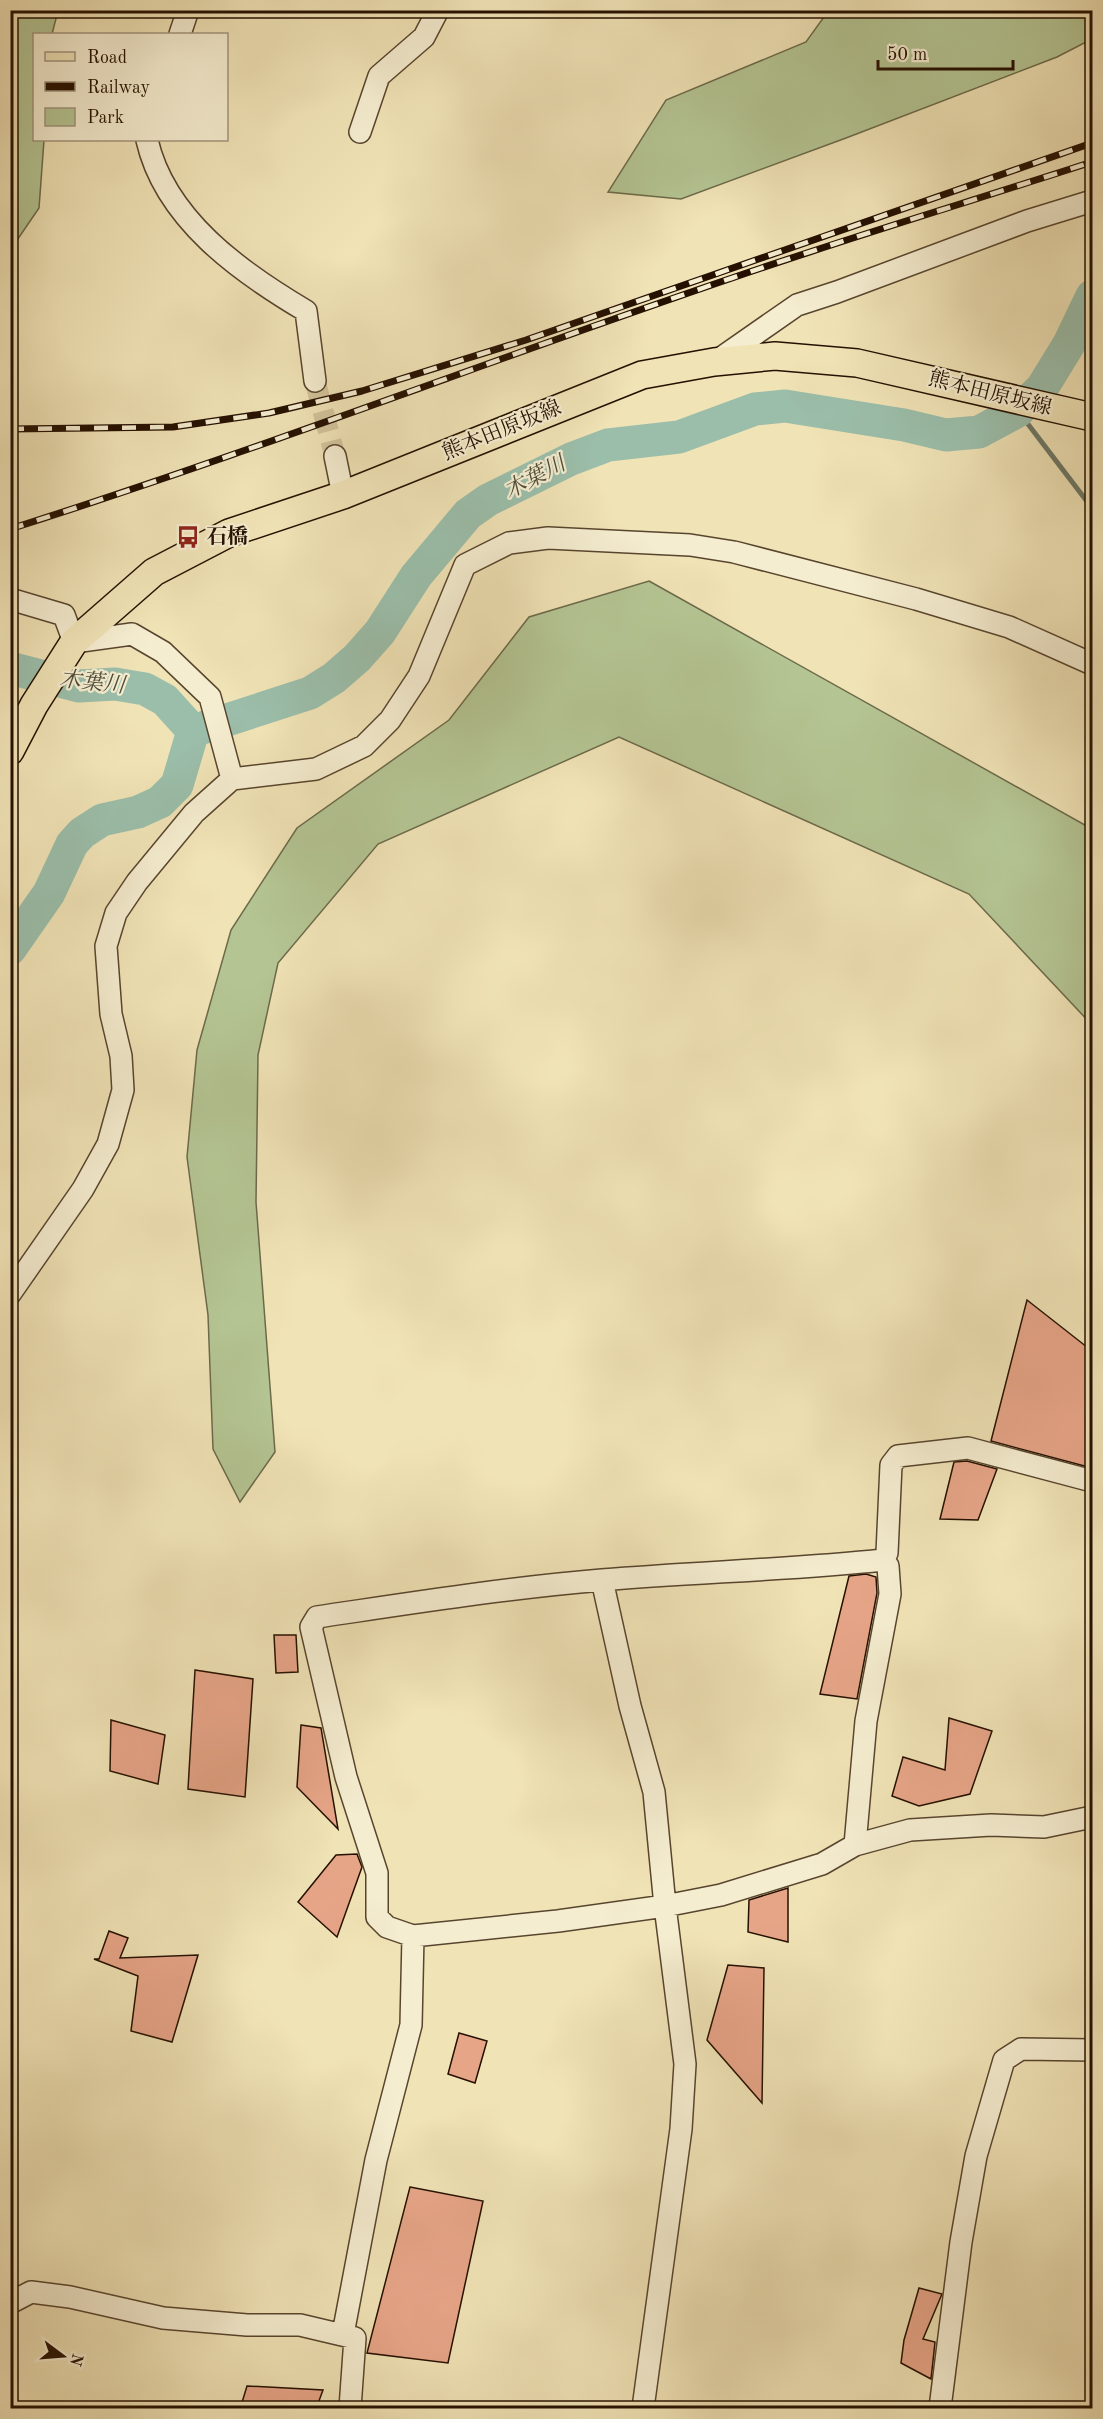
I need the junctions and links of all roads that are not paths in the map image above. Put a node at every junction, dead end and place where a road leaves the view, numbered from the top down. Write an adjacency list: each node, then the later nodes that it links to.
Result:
1 (188, 10): 3 (street)
2 (438, 10): 4 (street)
3 (180, 33)
4 (360, 132)
5 (147, 141): 8 (street)
6 (1092, 201): 7 (street)
7 (714, 362): 9 (main road, 熊本田原坂線); 11 (main road, 熊本田原坂線)
8 (315, 381)
9 (1083, 416)
10 (335, 456): 11 (street)
11 (343, 495): 13 (main road, 熊本田原坂線)
12 (10, 599): 13 (street)
13 (68, 651): 15 (main road, 熊本田原坂線); 16 (street)
14 (1092, 664): 16 (street)
15 (10, 751)
16 (232, 779): 17 (street)
17 (10, 1294)
18 (1092, 1481): 19 (street)
19 (883, 1560): 20 (street); 22 (street)
20 (602, 1580): 23 (street); 24 (street)
21 (1092, 1817): 22 (street)
22 (855, 1845): 23 (street)
23 (665, 1906): 24 (street); 29 (street)
24 (413, 1936): 27 (street)
25 (1092, 2050): 30 (street)
26 (10, 2303): 27 (street)
27 (343, 2334): 28 (street)
28 (350, 2409)
29 (643, 2409)
30 (940, 2409)

